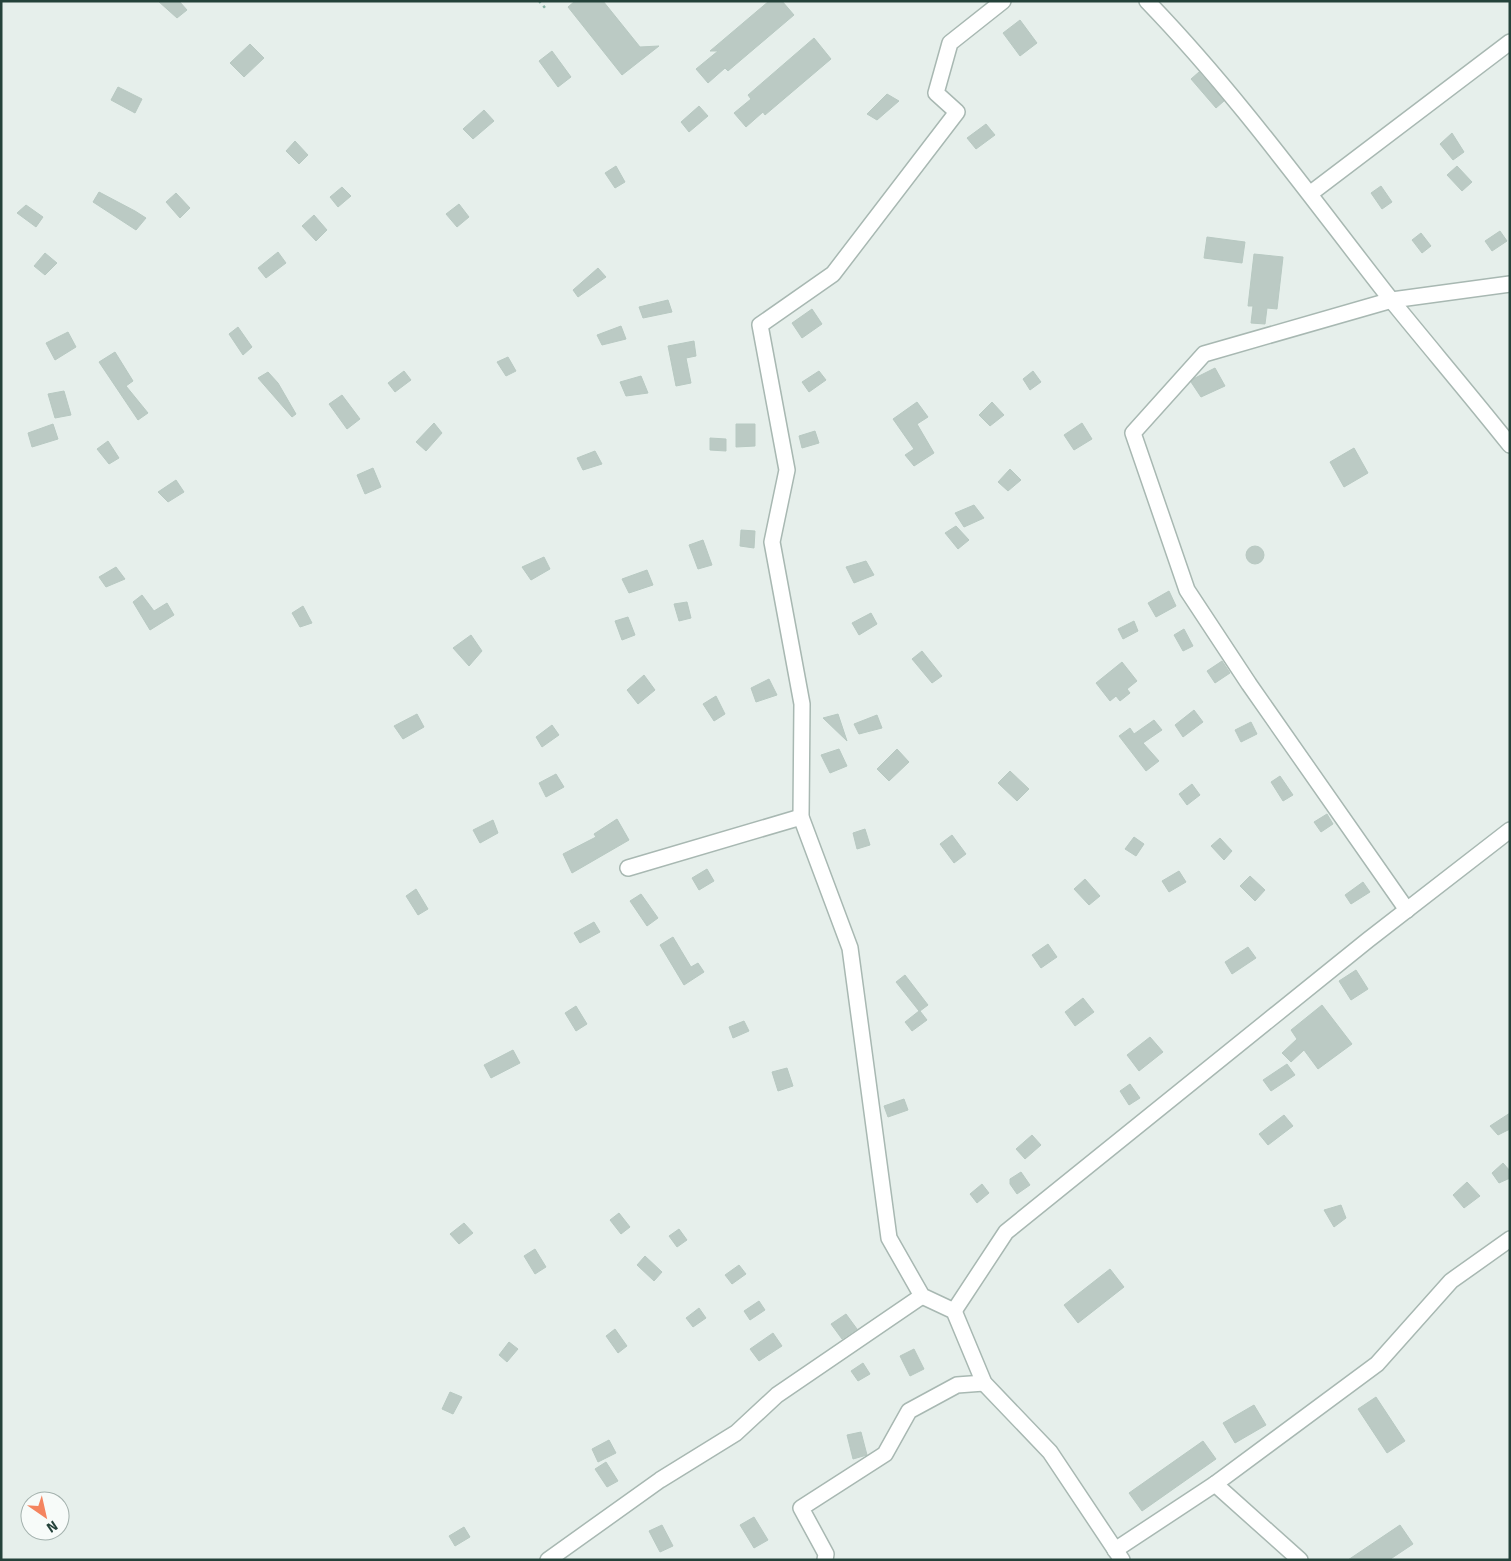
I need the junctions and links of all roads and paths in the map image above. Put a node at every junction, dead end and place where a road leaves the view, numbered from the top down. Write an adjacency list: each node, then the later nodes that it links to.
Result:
1 (539, 1): 4 (path)
2 (1003, 1): 10 (street)
3 (1147, 1): 6 (street)
4 (546, 9)
5 (1510, 42): 6 (street)
6 (1311, 193): 8 (street)
7 (1510, 284): 8 (street)
8 (1392, 300): 9 (street); 13 (street)
9 (1510, 445)
10 (801, 817): 12 (street); 15 (street)
11 (1510, 830): 13 (street)
12 (628, 868)
13 (1407, 910): 16 (street)
14 (1510, 1238): 18 (street)
15 (922, 1296): 16 (street); 20 (street)
16 (954, 1311): 17 (street)
17 (984, 1383): 19 (street); 21 (street)
18 (1215, 1484): 19 (street); 22 (street)
19 (1119, 1555)
20 (548, 1560)
21 (825, 1560)
22 (1300, 1560)

